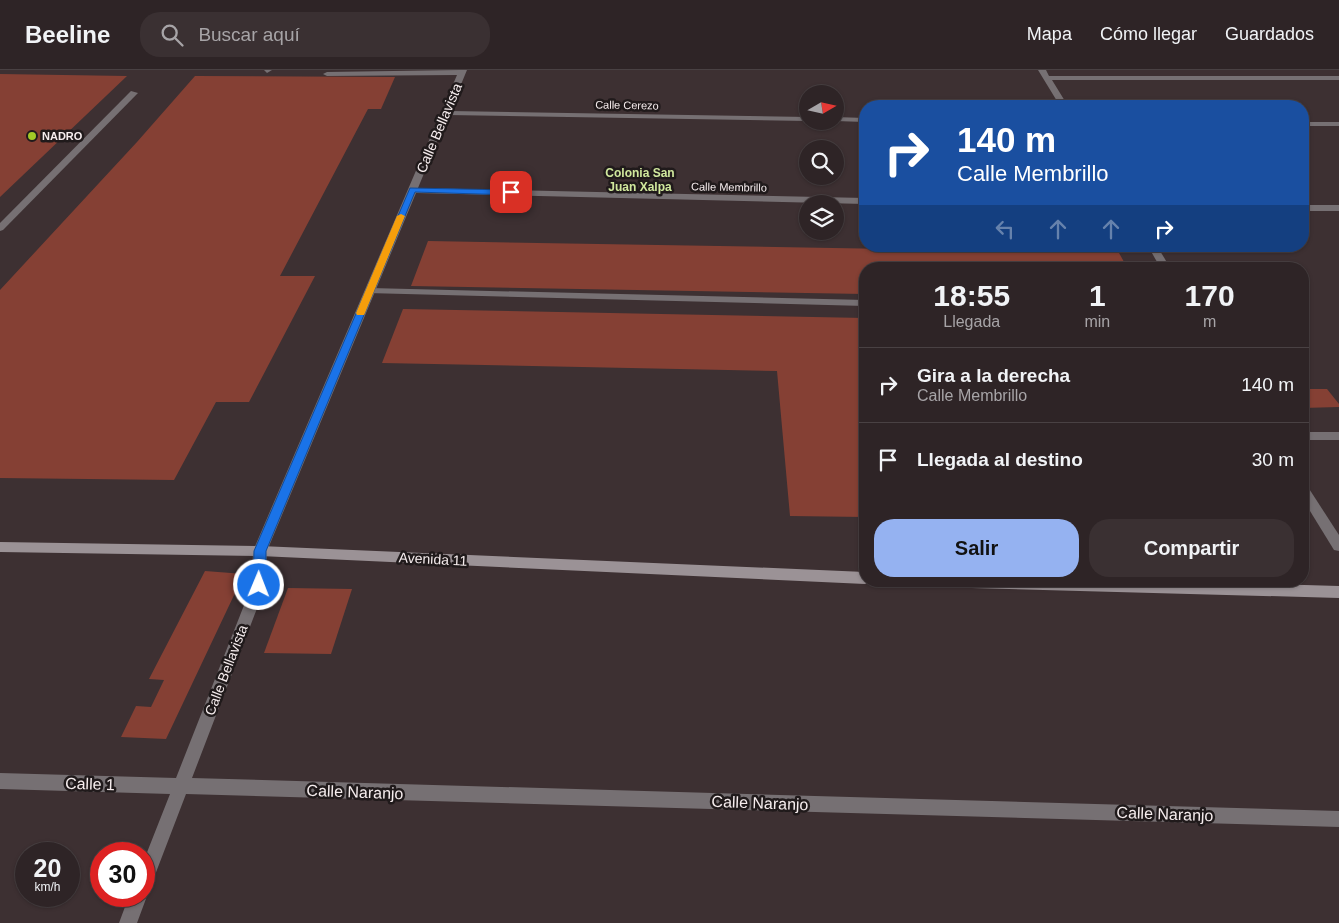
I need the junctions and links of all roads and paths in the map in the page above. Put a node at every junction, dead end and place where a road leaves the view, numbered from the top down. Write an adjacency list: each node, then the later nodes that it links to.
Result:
1 (1042, 70): 4 (street)
2 (463, 71): 3 (street); 8 (street, Calle Bellavista)
3 (327, 74)
4 (1047, 78): 5 (street); 7 (street)
5 (1339, 78)
6 (134, 93): 18 (street)
7 (1060, 100)
8 (445, 113): 9 (street, Calle Cerezo); 14 (street, Calle Bellavista)
9 (799, 119)
10 (844, 119): 11 (street)
11 (859, 120)
12 (1309, 124): 13 (street)
13 (1339, 124)
14 (412, 190): 15 (street, Calle Membrillo); 19 (street, Calle Bellavista)
15 (859, 202)
16 (1309, 208): 17 (street)
17 (1339, 208)
18 (0, 228)
19 (370, 291): 20 (street); 26 (street, Calle Bellavista)
20 (859, 303)
21 (1309, 436): 22 (street)
22 (1339, 436)
23 (1309, 498): 24 (street)
24 (1339, 546)
25 (0, 547): 26 (street, Avenida 11)
26 (260, 551): 27 (street, Avenida 11); 31 (street, Calle Bellavista)
27 (859, 578)
28 (1150, 587): 29 (street)
29 (1339, 592)
30 (0, 782): 31 (street, Calle 1)
31 (181, 787): 32 (street, Calle Naranjo); 33 (street, Calle Bellavista)
32 (1339, 819)
33 (155, 854)
34 (134, 907): 35 (street)
35 (128, 923)

